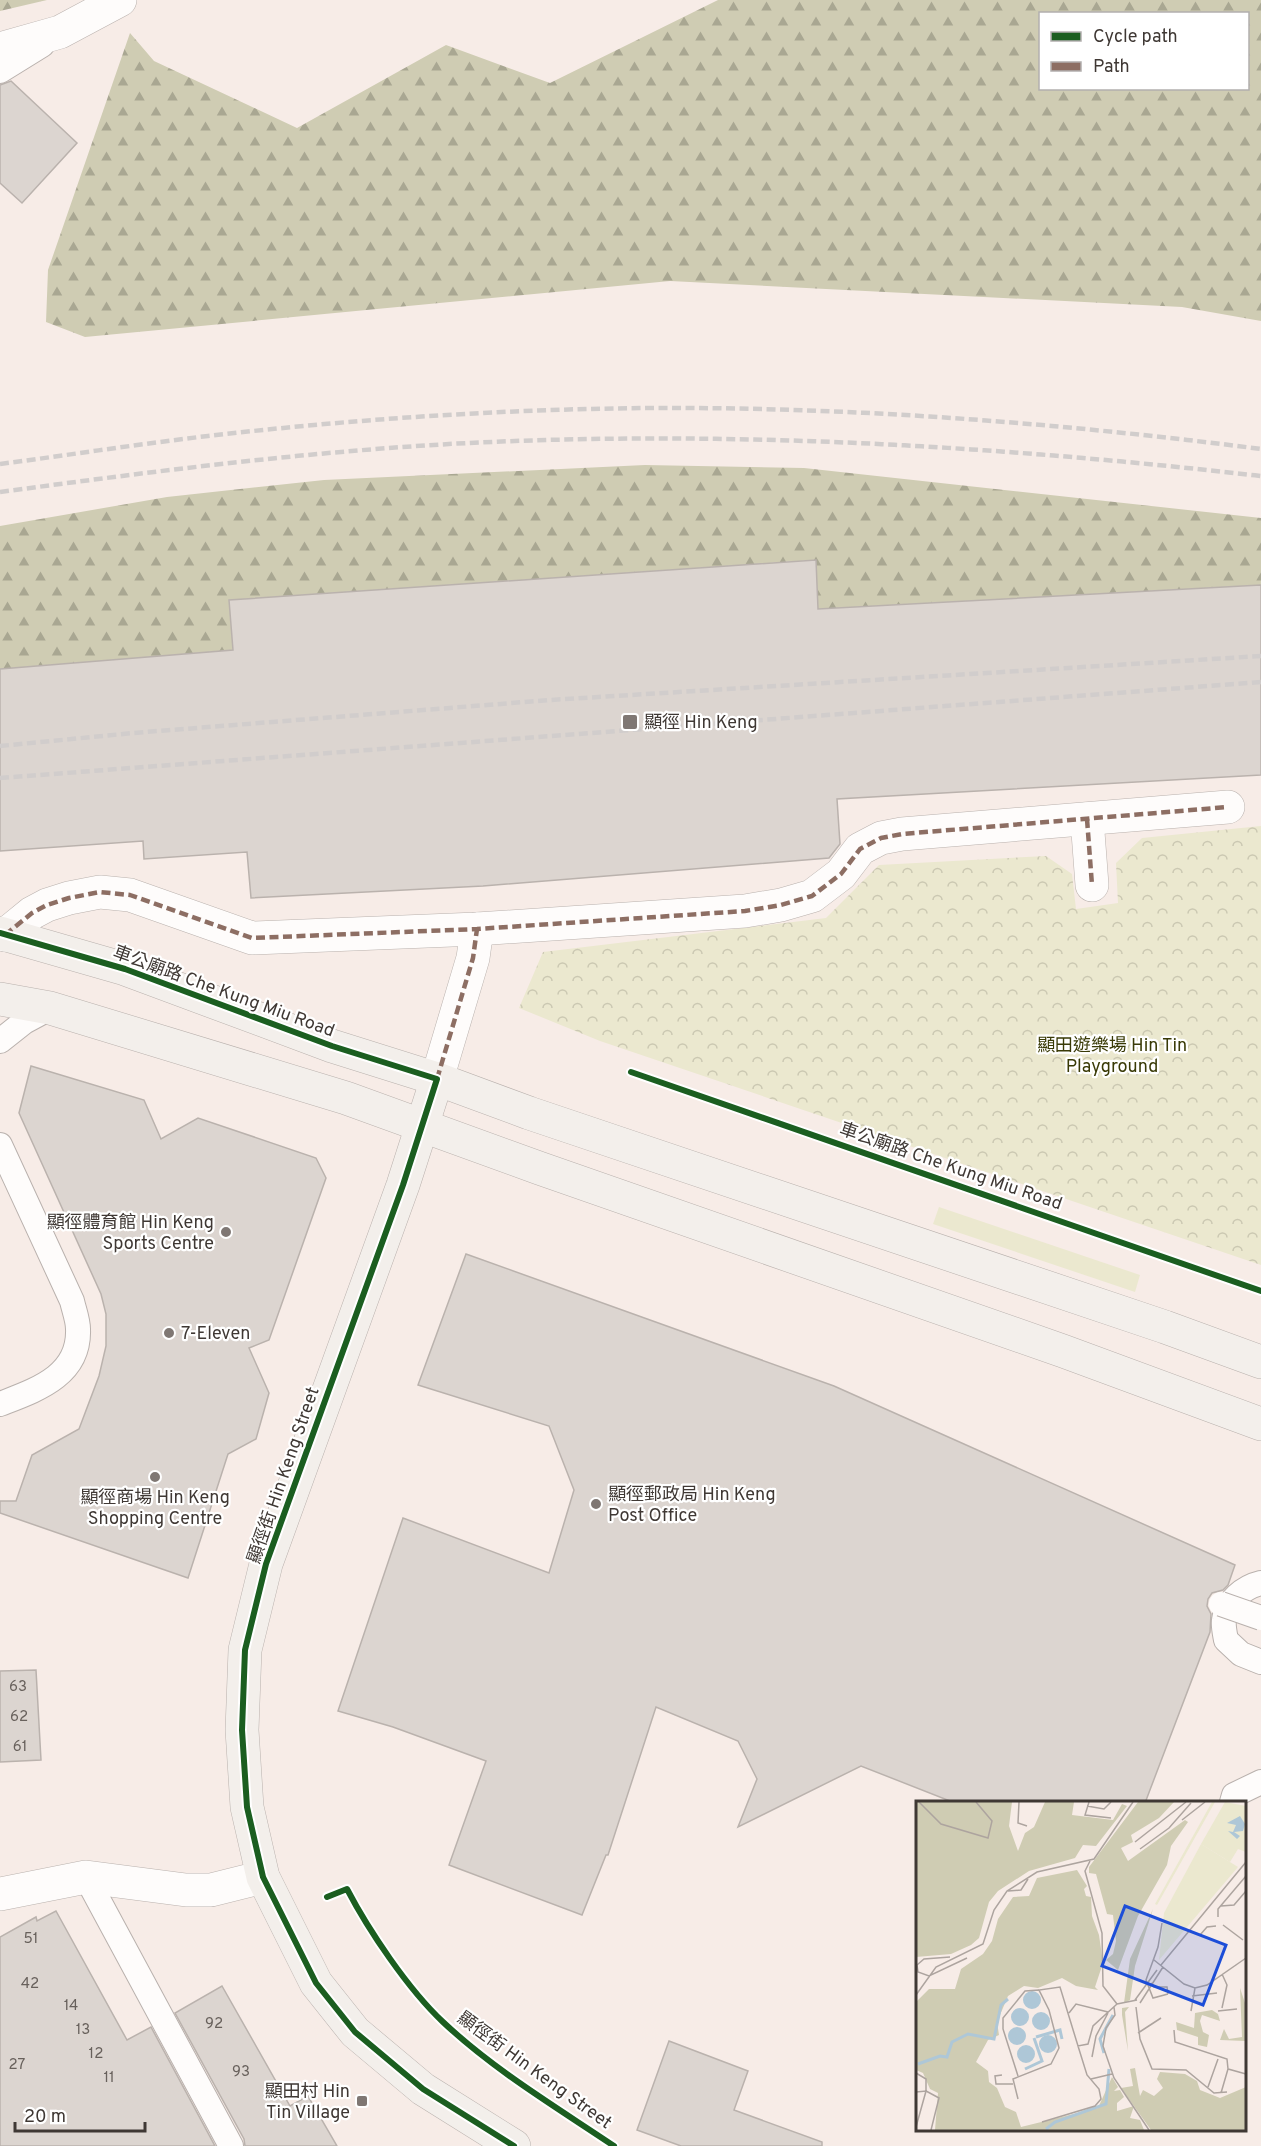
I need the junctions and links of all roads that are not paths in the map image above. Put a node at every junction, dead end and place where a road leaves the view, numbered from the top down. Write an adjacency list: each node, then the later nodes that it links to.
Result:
1 (120, 0): 2 (street)
2 (72, 26): 3 (street); 4 (lane)
3 (0, 49)
4 (0, 71)
5 (1228, 807): 6 (street)
6 (1088, 819): 7 (street); 8 (street)
7 (1092, 885)
8 (477, 929): 9 (street); 13 (street)
9 (2, 935): 13 (street, 車公廟路 Che Kung Miu Road)
10 (0, 999): 11 (street)
11 (50, 1008): 12 (lane); 14 (street)
12 (0, 1041)
13 (437, 1079): 14 (street, 顯徑街 Hin Keng Street); 16 (street, 車公廟路 Che Kung Miu Road)
14 (421, 1125): 18 (street); 26 (street, 顯徑街 Hin Keng Street)
15 (0, 1144): 17 (lane)
16 (1261, 1362)
17 (0, 1404)
18 (1261, 1424)
19 (1261, 1584): 22 (lane)
20 (1221, 1604): 21 (lane, bridge)
21 (1261, 1618)
22 (1261, 1662)
23 (1261, 1782): 24 (lane)
24 (1232, 1801)
25 (86, 1877): 26 (street); 27 (street); 28 (lane)
26 (263, 1877): 29 (street, 顯徑街 Hin Keng Street)
27 (0, 1894)
28 (231, 2146)
29 (514, 2146)

